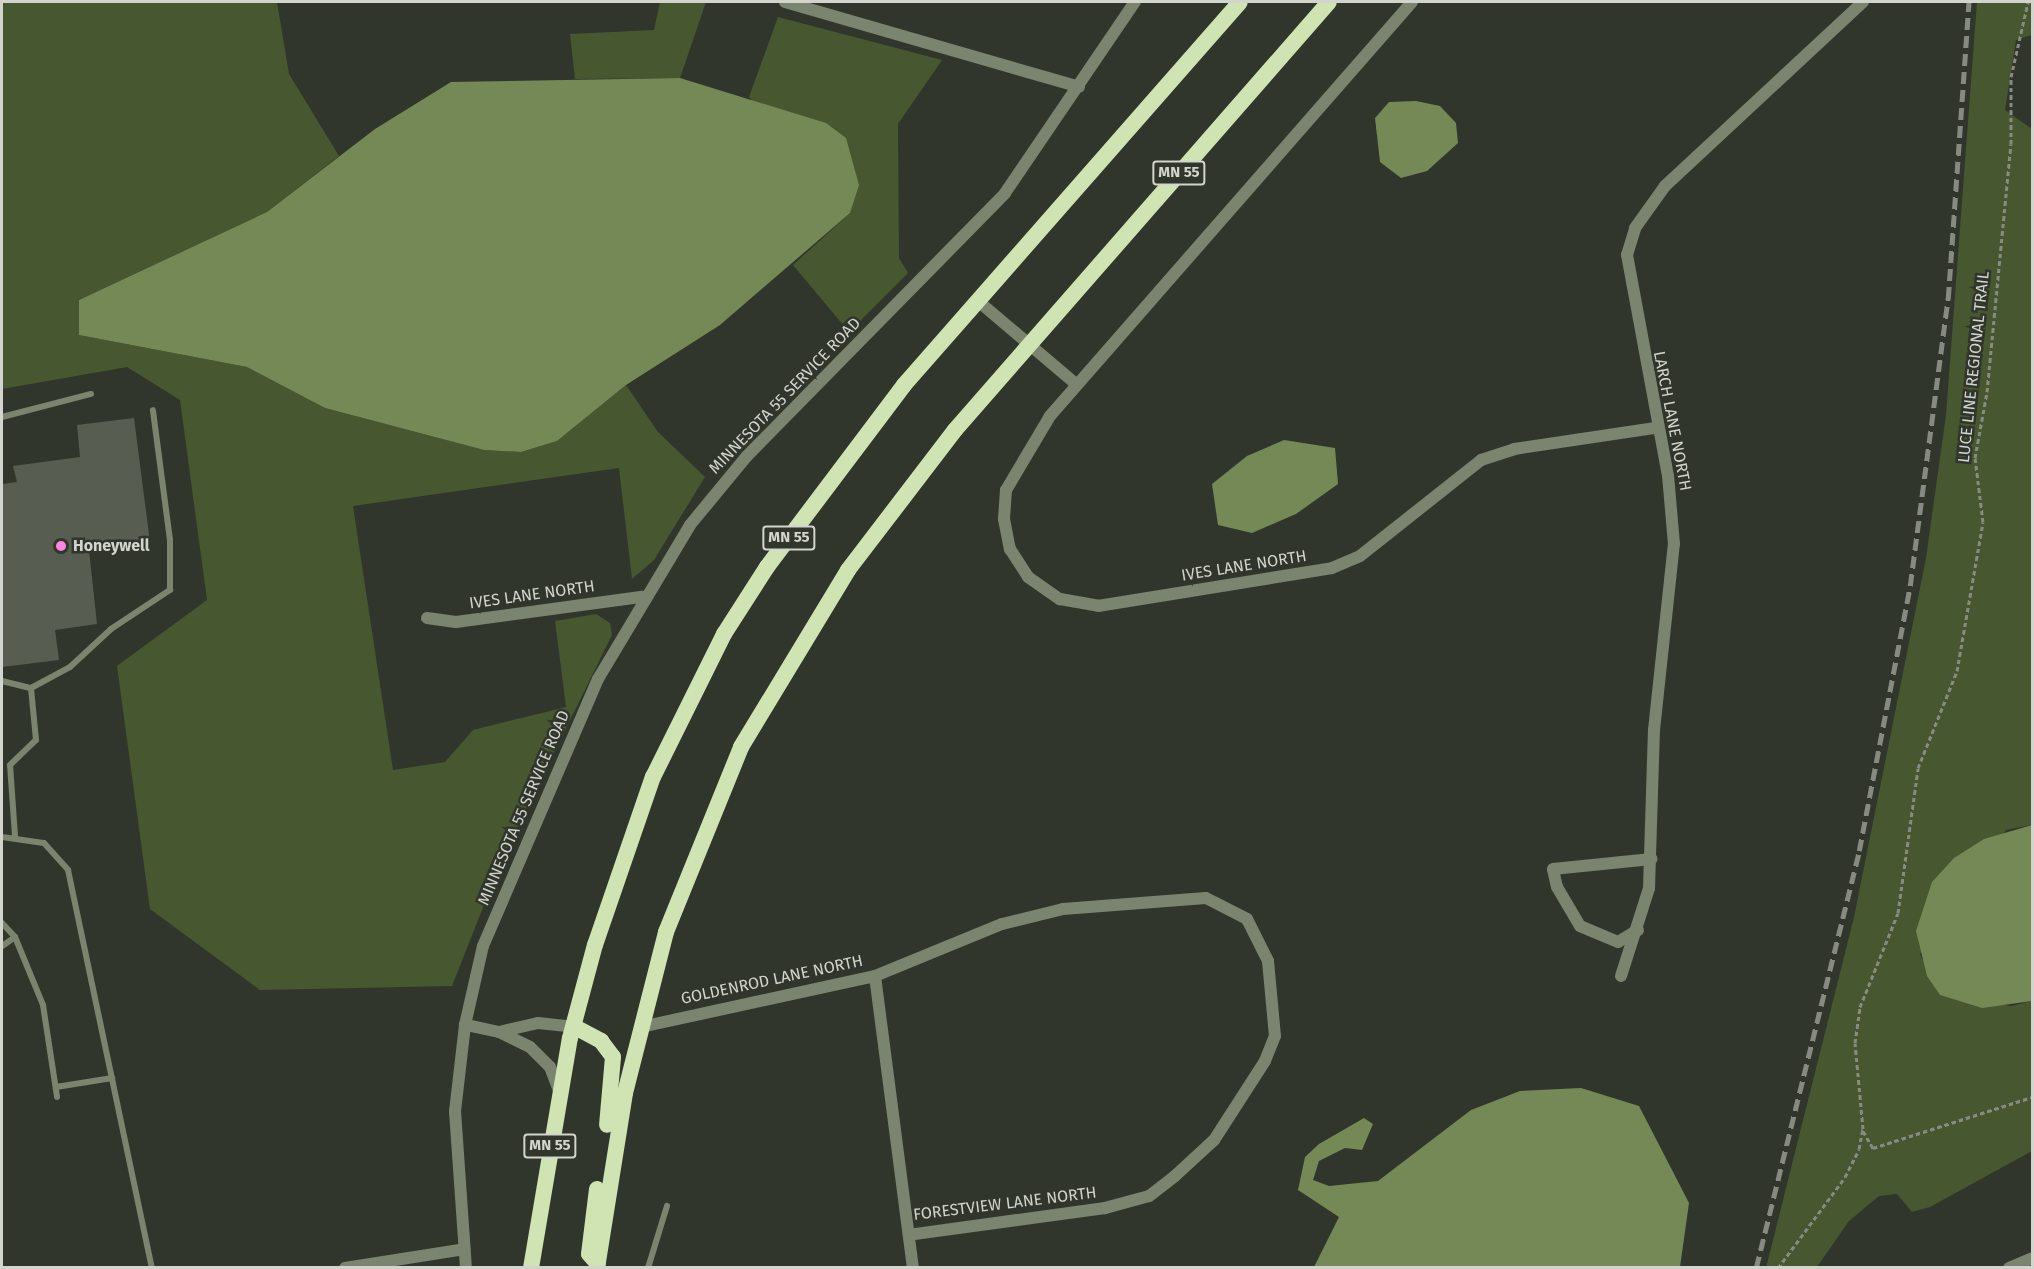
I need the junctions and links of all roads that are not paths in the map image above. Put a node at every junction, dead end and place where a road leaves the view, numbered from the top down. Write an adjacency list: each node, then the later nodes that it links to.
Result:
1 (785, 2): 7 (street)
2 (1135, 2): 7 (street, MINNESOTA 55 SERVICE ROAD)
3 (1240, 2): 8 (highway, MN 55)
4 (1329, 2): 9 (highway, MN 55)
5 (1412, 2): 10 (street, IVES LANE NORTH)
6 (1863, 2): 14 (street, LARCH LANE NORTH)
7 (1079, 87): 15 (street, MINNESOTA 55 SERVICE ROAD)
8 (978, 302): 9 (street); 31 (highway, MN 55)
9 (1029, 345): 10 (street); 32 (highway, MN 55)
10 (1077, 384): 14 (street, IVES LANE NORTH)
11 (91, 394): 13 (lane)
12 (153, 410): 18 (lane)
13 (2, 417)
14 (1655, 428): 23 (street, LARCH LANE NORTH)
15 (642, 597): 16 (street, IVES LANE NORTH); 30 (street, MINNESOTA 55 SERVICE ROAD)
16 (427, 618)
17 (2, 681): 18 (lane)
18 (31, 688): 20 (lane)
19 (2, 763): 20 (lane)
20 (10, 765): 21 (lane)
21 (15, 836): 22 (lane); 35 (lane)
22 (2, 837)
23 (1651, 860): 25 (street, LARCH LANE NORTH); 25 (street)
24 (2, 923): 26 (lane)
25 (1639, 929): 29 (street, LARCH LANE NORTH)
26 (15, 937): 27 (lane); 36 (lane)
27 (2, 946)
28 (875, 976): 32 (street, GOLDENROD LANE NORTH); 34 (street, GOLDENROD LANE NORTH); 40 (street, FORESTVIEW LANE NORTH)
29 (1622, 976)
30 (465, 1025): 33 (street); 41 (street, MINNESOTA 55 SERVICE ROAD)
31 (575, 1026): 33 (street); 37 (highway, MN 55); 43 (highway)
32 (641, 1027): 43 (highway, MN 55)
33 (499, 1032): 37 (street)
34 (1265, 1061): 40 (street, FORESTVIEW LANE NORTH)
35 (112, 1078): 36 (lane); 44 (lane)
36 (56, 1087): 38 (lane)
37 (560, 1093): 47 (highway, MN 55)
38 (57, 1097)
39 (667, 1206): 48 (lane)
40 (909, 1234): 49 (street)
41 (465, 1249): 45 (street); 46 (street, MINNESOTA 55 SERVICE ROAD)
42 (2032, 1258): 50 (street)
43 (598, 1266)
44 (152, 1268)
45 (345, 1268)
46 (466, 1268)
47 (531, 1268)
48 (648, 1268)
49 (913, 1268)
50 (2009, 1268)

